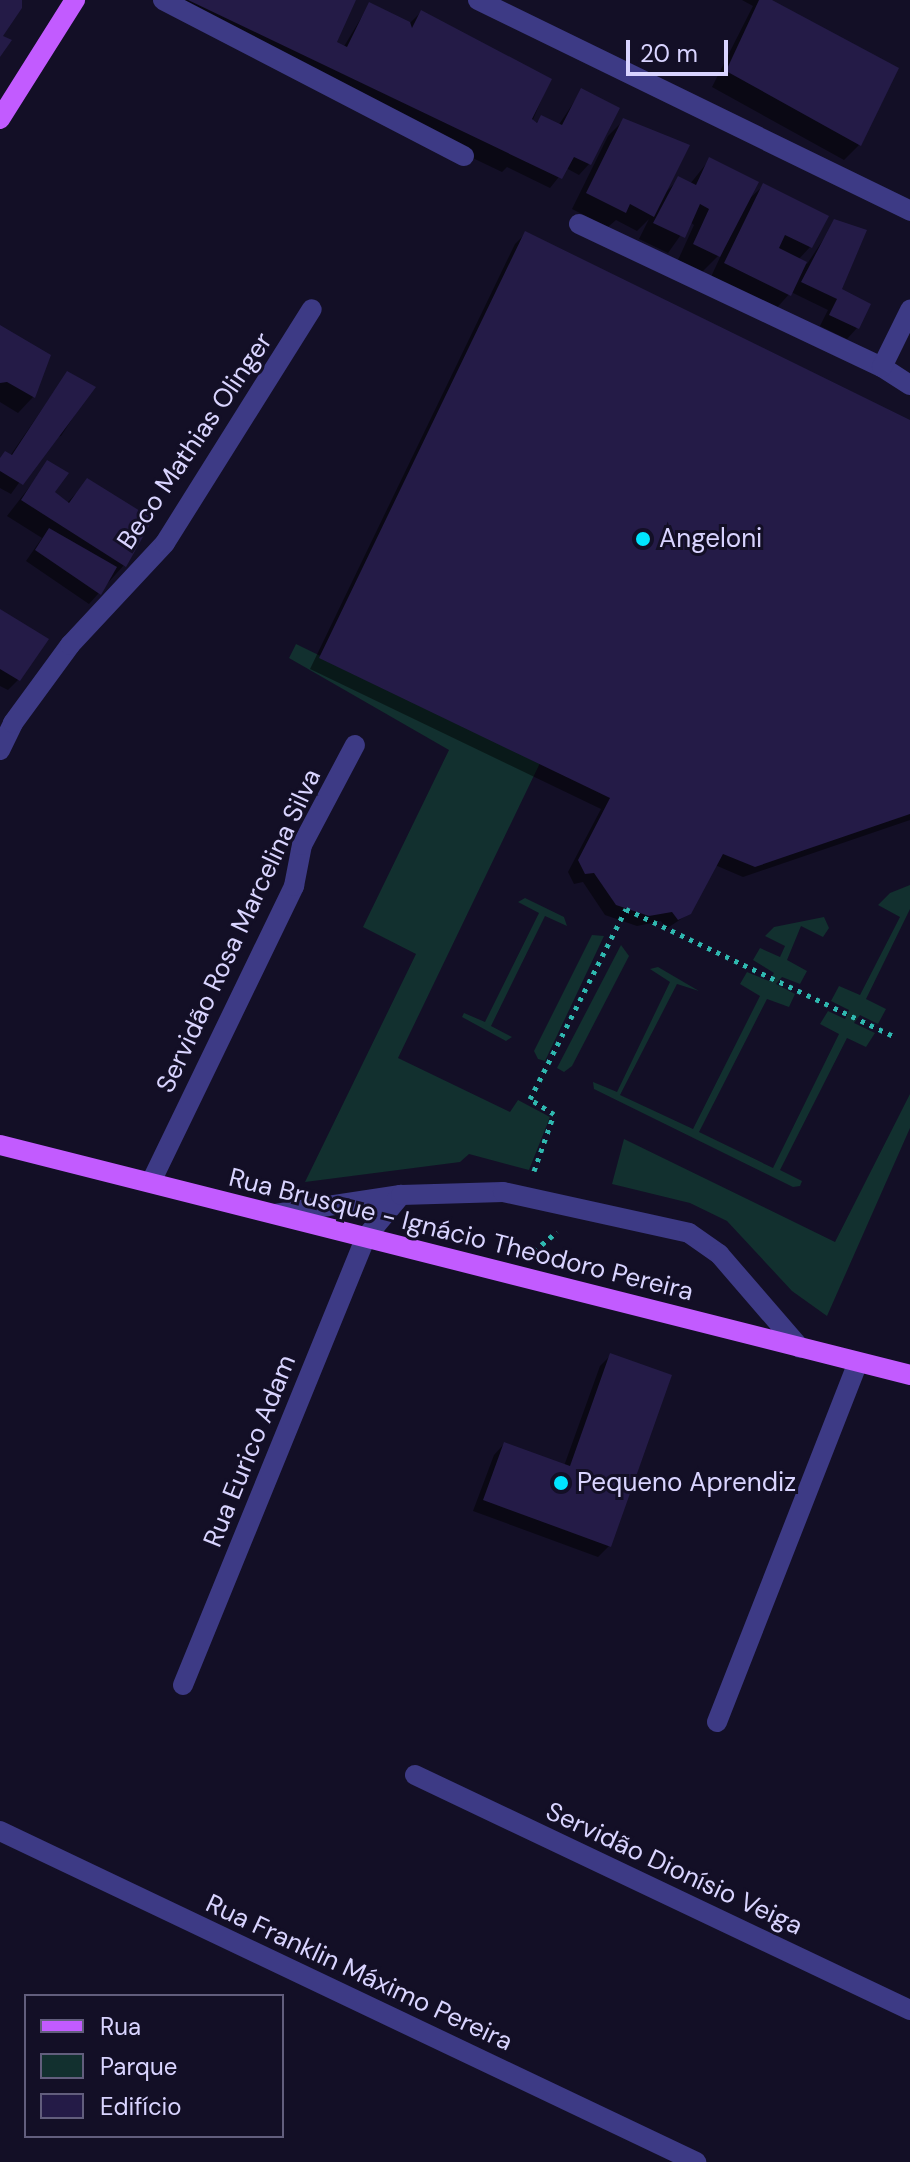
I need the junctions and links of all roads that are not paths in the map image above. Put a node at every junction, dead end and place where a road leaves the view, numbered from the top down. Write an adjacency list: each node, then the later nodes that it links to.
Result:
1 (75, 0): 4 (main road)
2 (163, 0): 5 (street)
3 (478, 0): 6 (street)
4 (3, 108)
5 (464, 156)
6 (910, 211)
7 (579, 224): 10 (street)
8 (312, 309): 13 (street, Beco Mathias Olinger)
9 (910, 310): 10 (street)
10 (882, 367): 11 (street)
11 (910, 385)
12 (355, 745): 15 (street, Servidão Rosa Marcelina Silva)
13 (0, 750)
14 (0, 1145): 15 (main road, Rua Brusque - Ignácio Theodoro Pereira)
15 (151, 1182): 17 (main road, Rua Brusque - Ignácio Theodoro Pereira)
16 (401, 1195): 17 (street); 18 (street, Rua Eurico Adam); 19 (street)
17 (273, 1214): 18 (main road, Rua Brusque - Ignácio Theodoro Pereira)
18 (366, 1237): 19 (main road, Rua Brusque - Ignácio Theodoro Pereira); 22 (street, Rua Eurico Adam)
19 (800, 1348): 20 (main road, Rua Brusque - Ignácio Theodoro Pereira)
20 (857, 1364): 21 (main road, Rua Brusque - Ignácio Theodoro Pereira); 23 (street)
21 (910, 1375)
22 (183, 1685)
23 (717, 1722)
24 (415, 1775): 26 (street, Servidão Dionísio Veiga)
25 (0, 1831): 27 (street, Rua Franklin Máximo Pereira)
26 (910, 2010)
27 (696, 2162)

